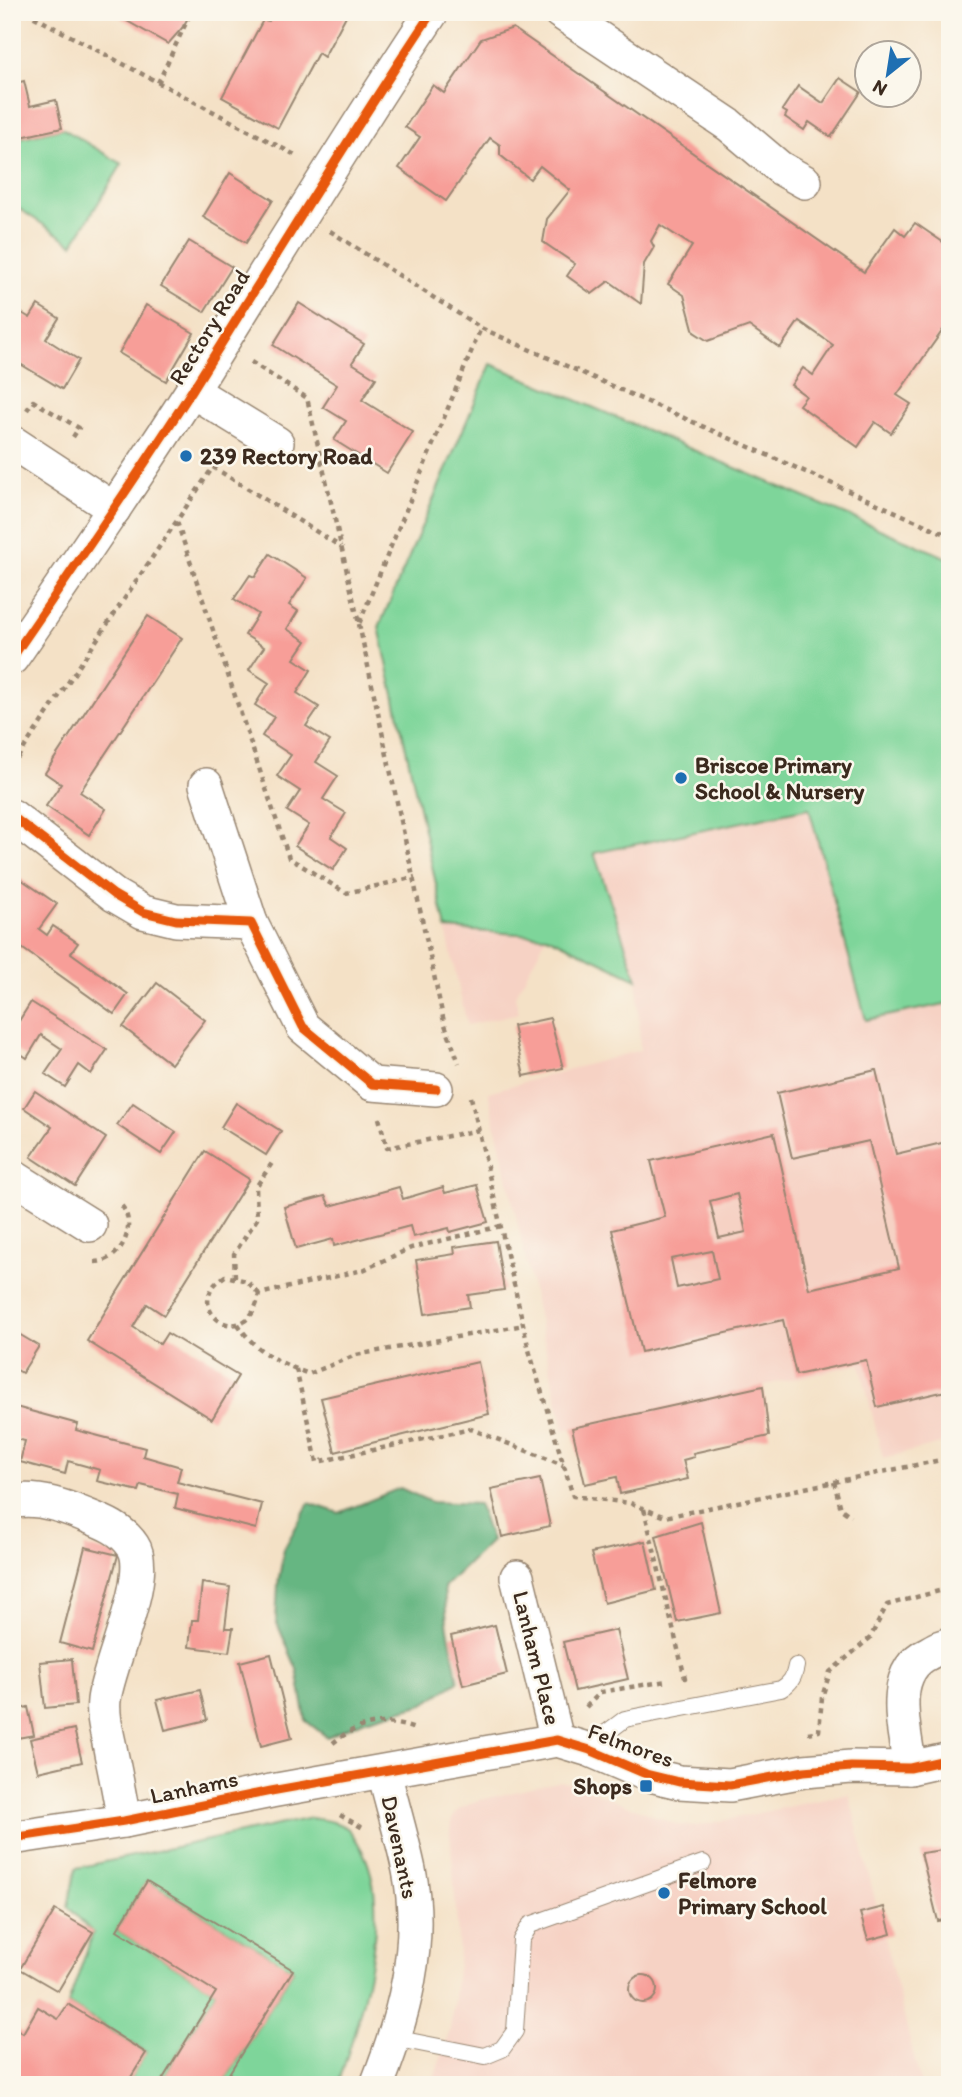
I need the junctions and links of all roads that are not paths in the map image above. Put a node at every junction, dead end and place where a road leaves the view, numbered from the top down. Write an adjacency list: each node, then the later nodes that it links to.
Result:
1 (432, 12): 4 (street, Rectory Road)
2 (560, 12): 3 (street)
3 (806, 182)
4 (191, 391): 6 (street); 7 (street, Rectory Road)
5 (12, 442): 7 (street)
6 (277, 443)
7 (114, 509): 8 (street, Rectory Road)
8 (12, 658)
9 (206, 785): 11 (street)
10 (12, 816): 11 (street)
11 (251, 923): 12 (street)
12 (436, 1089)
13 (12, 1176): 14 (street)
14 (90, 1225)
15 (12, 1502): 24 (street)
16 (517, 1577): 19 (street, Lanham Place)
17 (950, 1645): 22 (street)
18 (796, 1666): 20 (lane)
19 (557, 1740): 20 (street, Felmores); 23 (street, Felmores)
20 (590, 1750): 22 (street, Felmores)
21 (950, 1759): 22 (street, Felmores)
22 (911, 1768)
23 (383, 1772): 24 (street, Lanhams); 27 (street, Davenants)
24 (124, 1821): 25 (street, Lanhams)
25 (12, 1839)
26 (703, 1863): 27 (lane)
27 (394, 2038): 28 (street, Davenants)
28 (377, 2085)

